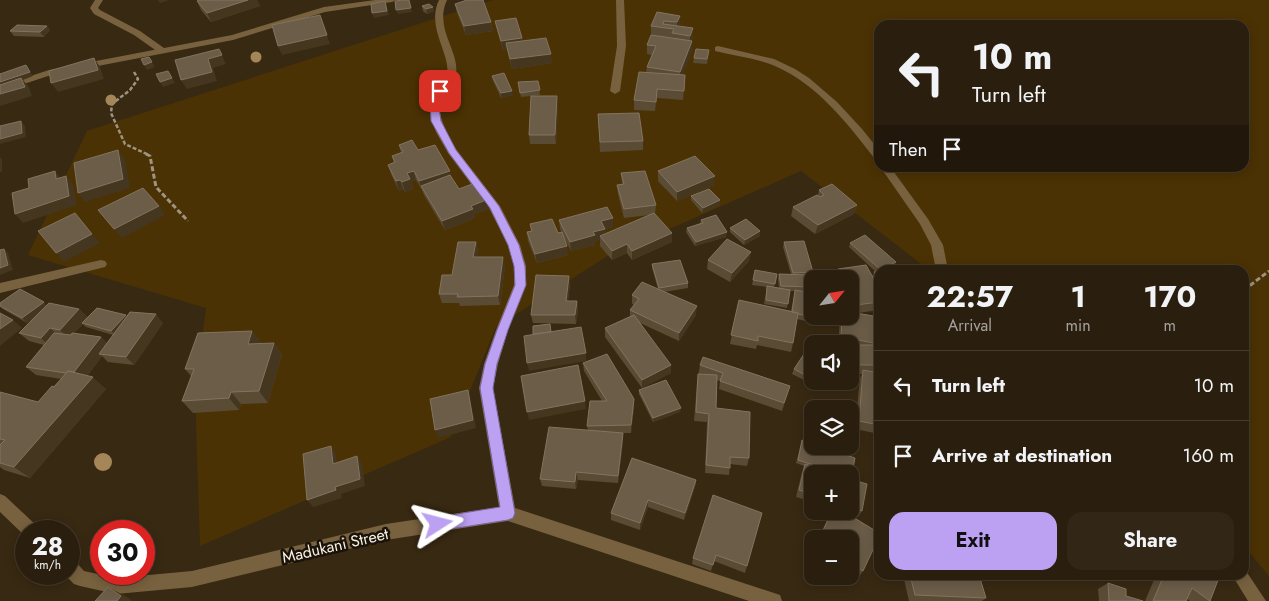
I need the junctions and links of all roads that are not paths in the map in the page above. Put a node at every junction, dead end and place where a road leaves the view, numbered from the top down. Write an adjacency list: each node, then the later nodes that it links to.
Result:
1 (99, 0): 6 (lane)
2 (392, 0): 6 (street)
3 (443, 0): 15 (street)
4 (620, 0): 8 (street)
5 (718, 49): 9 (street)
6 (161, 50): 7 (street)
7 (0, 89)
8 (615, 91)
9 (874, 151)
10 (889, 172): 12 (street)
11 (101, 264): 13 (street)
12 (941, 265)
13 (0, 288)
14 (0, 501): 16 (street)
15 (508, 513): 17 (street, Madukani Street); 19 (street, Madukani Street)
16 (20, 520)
17 (80, 578)
18 (1243, 580): 20 (street)
19 (774, 601)
20 (1258, 601)

